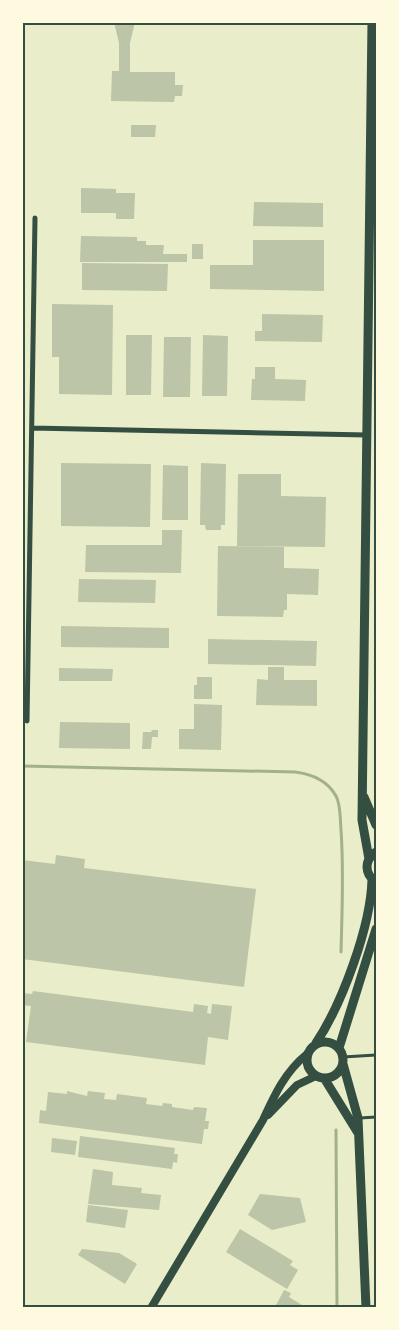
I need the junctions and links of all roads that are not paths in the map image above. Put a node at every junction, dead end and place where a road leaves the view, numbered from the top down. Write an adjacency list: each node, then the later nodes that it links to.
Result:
1 (372, 22): 4 (main road)
2 (35, 218): 3 (street)
3 (32, 428): 4 (street); 5 (street)
4 (367, 435): 6 (main road)
5 (27, 721)
6 (363, 795): 7 (main road); 9 (main road)
7 (376, 825)
8 (376, 852): 9 (main road)
9 (369, 858): 10 (main road)
10 (374, 881): 12 (main road)
11 (376, 929): 15 (main road)
12 (316, 1043): 13 (main road); 15 (main road)
13 (307, 1054): 16 (main road); 19 (street)
14 (376, 1055): 15 (lane)
15 (342, 1056): 16 (main road); 18 (main road)
16 (320, 1077): 19 (street); 20 (main road)
17 (376, 1117): 18 (lane)
18 (358, 1118): 20 (main road)
19 (263, 1120): 21 (street)
20 (358, 1133): 22 (main road)
21 (151, 1308)
22 (366, 1308)

